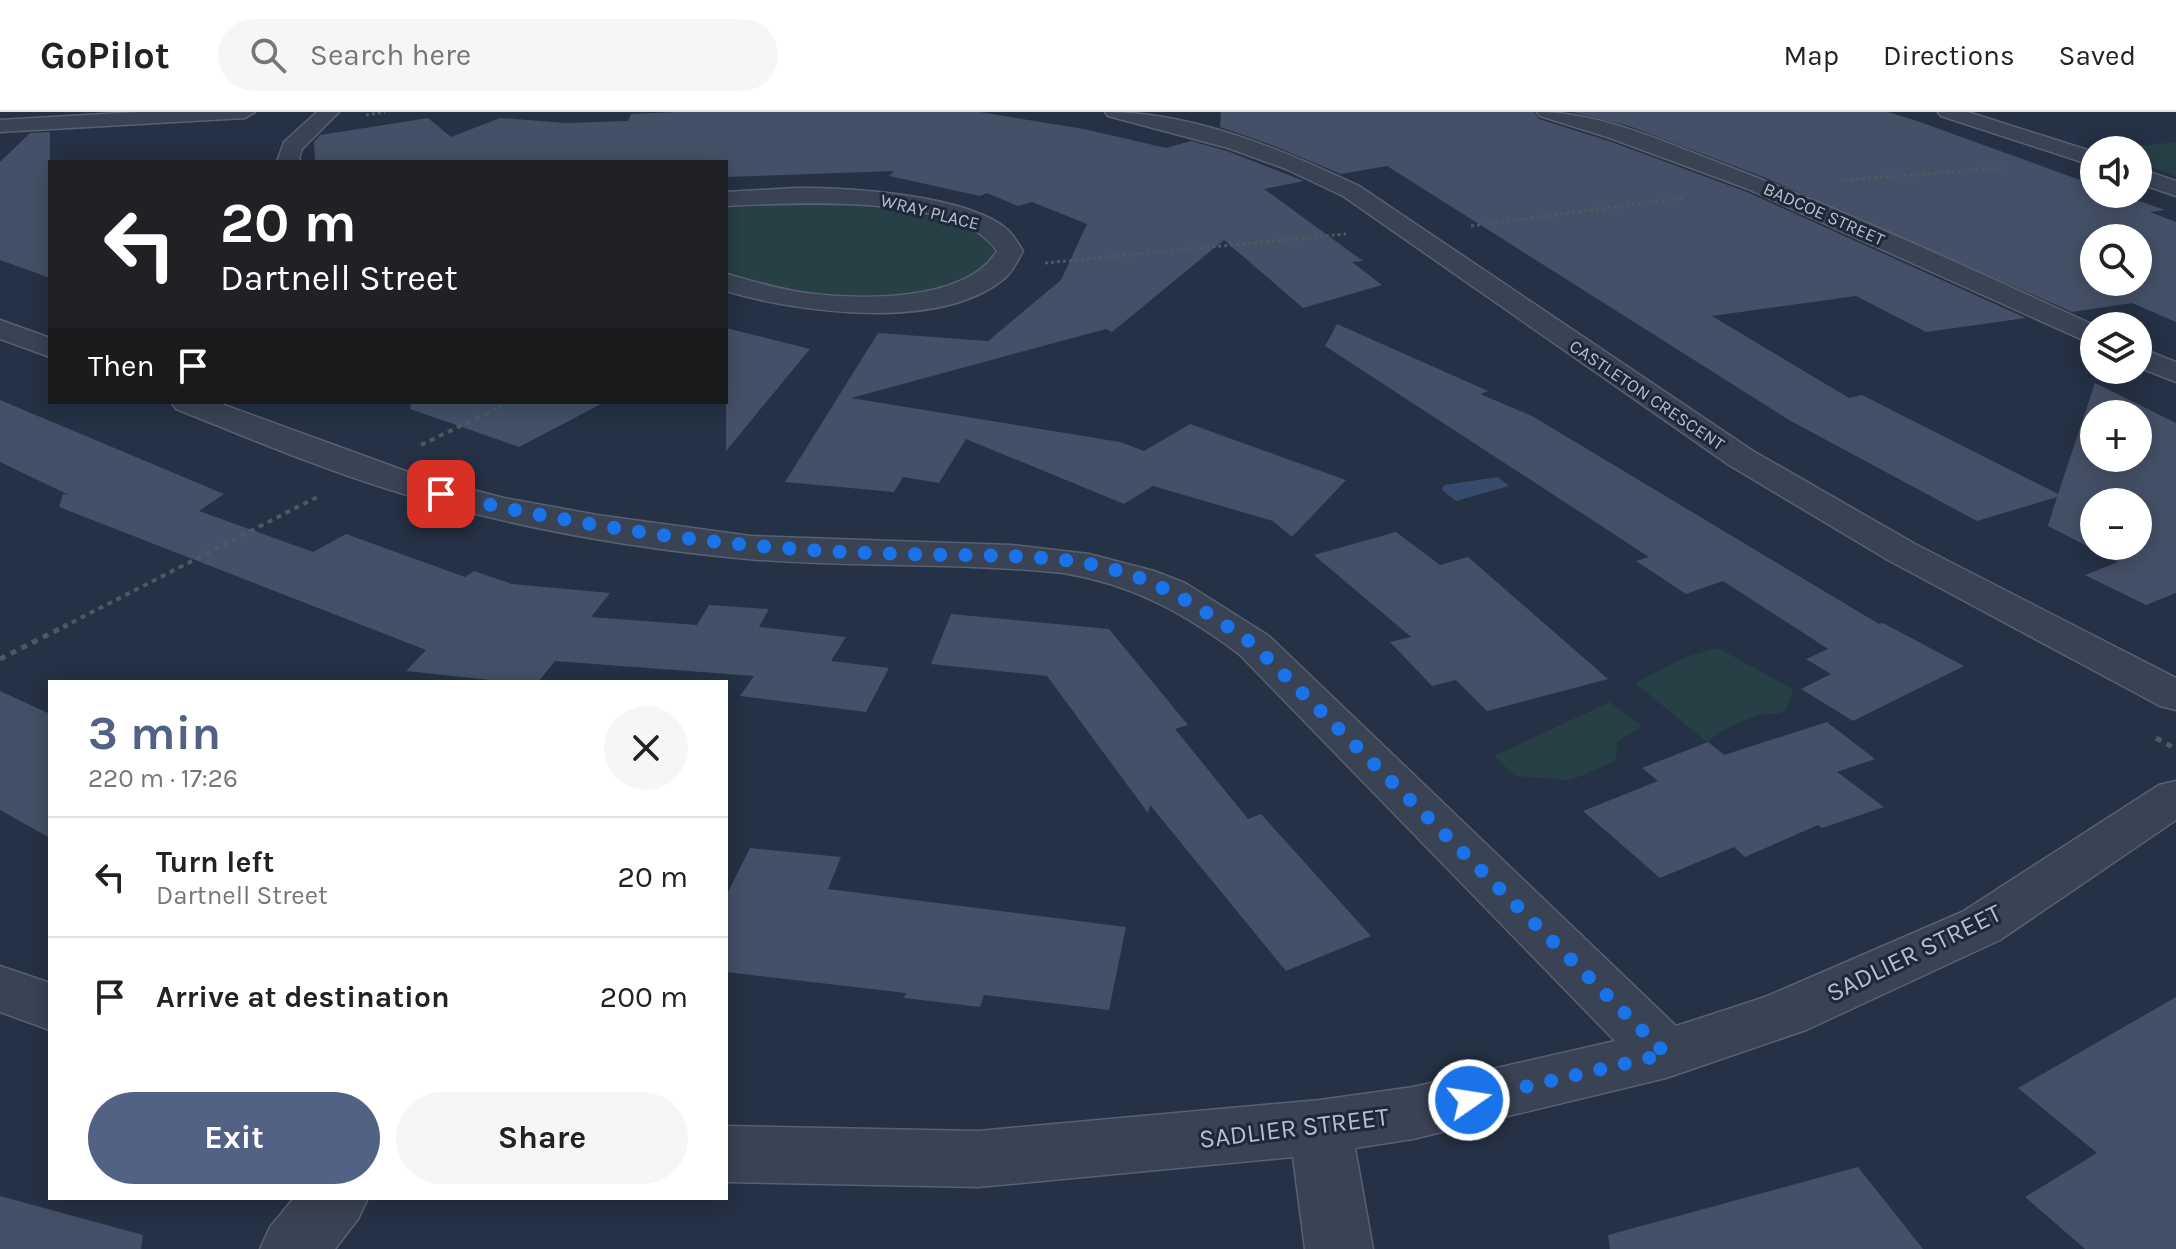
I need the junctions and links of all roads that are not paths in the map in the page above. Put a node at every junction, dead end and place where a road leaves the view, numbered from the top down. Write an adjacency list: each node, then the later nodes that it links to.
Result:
1 (245, 112): 6 (street)
2 (329, 112): 9 (street)
3 (1115, 112): 20 (street, CASTLETON CRESCENT)
4 (1547, 112): 15 (street, BADCOE STREET)
5 (1948, 112): 8 (street)
6 (142, 114): 7 (street)
7 (0, 126)
8 (2080, 154)
9 (287, 160)
10 (2152, 180): 11 (street)
11 (2176, 189)
12 (728, 199): 13 (street, WRAY PLACE)
13 (728, 282)
14 (0, 329): 16 (street)
15 (2080, 330)
16 (48, 347)
17 (2152, 362): 18 (street)
18 (2176, 373)
19 (192, 404): 24 (street)
20 (2176, 696)
21 (2176, 797): 24 (street, SADLIER STREET)
22 (0, 988): 23 (street)
23 (48, 1006)
24 (1666, 1054): 25 (street, SADLIER STREET)
25 (1320, 1127): 26 (street, SADLIER STREET); 29 (street)
26 (728, 1154)
27 (333, 1200): 28 (street)
28 (294, 1249)
29 (1339, 1249)

